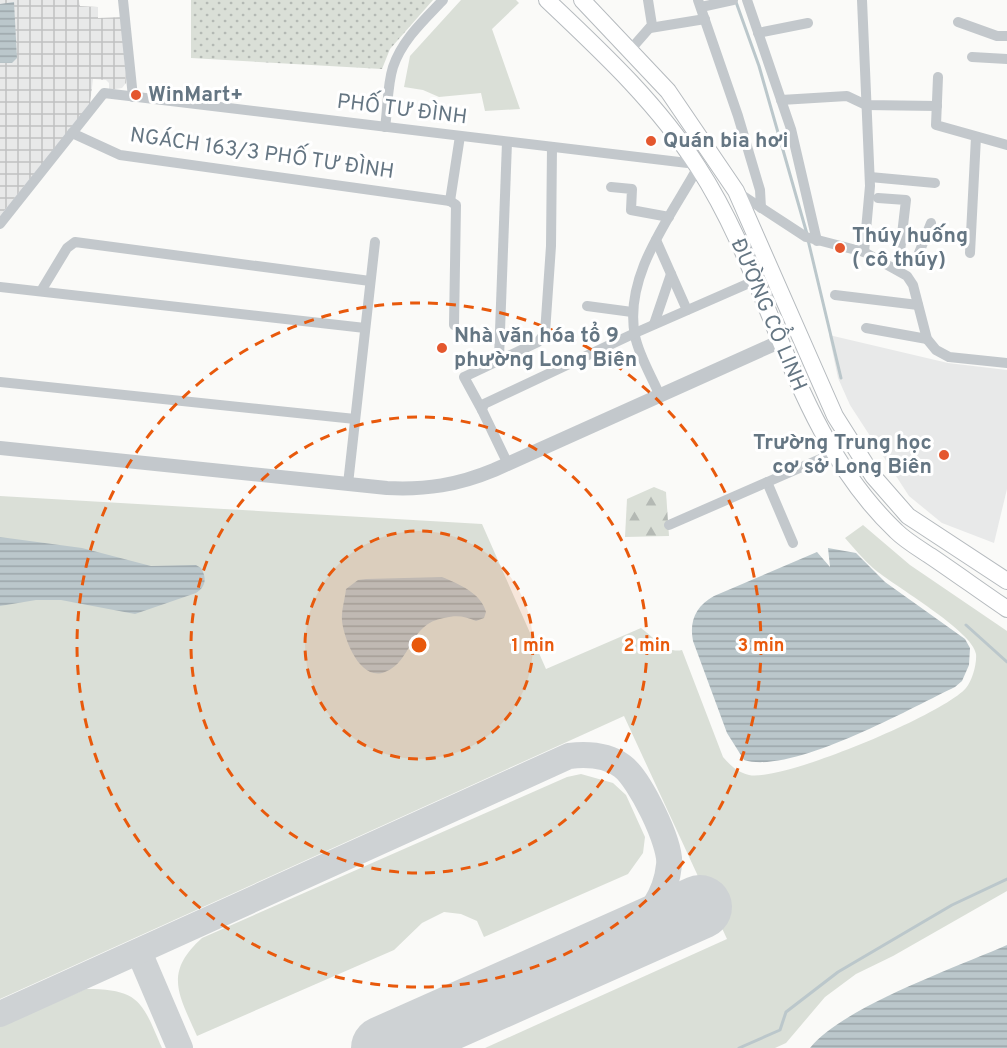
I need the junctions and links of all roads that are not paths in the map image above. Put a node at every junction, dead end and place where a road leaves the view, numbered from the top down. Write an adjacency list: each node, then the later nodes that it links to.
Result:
1 (123, 0): 20 (street)
2 (443, 0): 24 (street)
3 (547, 0): 31 (main road, ĐƯỜNG CỔ LINH)
4 (582, 0): 16 (main road, ĐƯỜNG CỔ LINH)
5 (648, 0): 13 (street)
6 (731, 0): 9 (street)
7 (747, 0): 14 (street)
8 (862, 0): 22 (street)
9 (699, 4): 10 (street)
10 (705, 19): 13 (street); 38 (street)
11 (958, 22): 15 (street)
12 (808, 23): 14 (street)
13 (650, 28): 16 (street)
14 (758, 33): 21 (street)
15 (1007, 36)
16 (631, 49): 35 (main road, ĐƯỜNG CỔ LINH)
17 (972, 57): 18 (street)
18 (1007, 59)
19 (938, 77): 23 (street)
20 (133, 97): 24 (street, PHỐ TƯ ĐÌNH); 25 (street, PHỐ TƯ ĐÌNH)
21 (781, 100): 22 (street); 42 (street)
22 (866, 105): 23 (street); 32 (street)
23 (937, 106): 27 (street)
24 (386, 127): 26 (street, PHỐ TƯ ĐÌNH)
25 (72, 133): 37 (street, NGÁCH 163/3 PHỐ TƯ ĐÌNH); 41 (street)
26 (460, 136): 28 (street, PHỐ TƯ ĐÌNH); 37 (street)
27 (976, 137): 29 (street); 46 (street)
28 (507, 142): 30 (street, PHỐ TƯ ĐÌNH); 65 (street)
29 (1007, 145)
30 (552, 147): 31 (street, PHỐ TƯ ĐÌNH); 65 (street)
31 (697, 165): 39 (street); 50 (main road, ĐƯỜNG CỔ LINH)
32 (870, 177): 33 (street); 45 (street)
33 (935, 183)
34 (611, 187): 39 (street)
35 (736, 191): 38 (street); 68 (main road, ĐƯỜNG CỔ LINH)
36 (878, 198): 47 (street)
37 (450, 201): 59 (street)
38 (761, 208): 42 (street)
39 (669, 217): 43 (street)
40 (931, 223): 47 (street)
41 (0, 224)
42 (812, 239): 45 (street)
43 (656, 240): 48 (street); 57 (street)
44 (375, 242): 49 (street)
45 (864, 252): 47 (street)
46 (970, 253)
47 (898, 265): 54 (street)
48 (671, 274): 56 (street); 58 (street)
49 (370, 281): 52 (street); 60 (street)
50 (754, 281): 56 (street); 64 (main road, ĐƯỜNG CỔ LINH)
51 (0, 287): 52 (street)
52 (41, 291): 60 (street)
53 (835, 295): 54 (street)
54 (918, 305): 63 (street)
55 (587, 306): 57 (street)
56 (687, 310): 58 (street)
57 (632, 312): 62 (street)
58 (654, 324): 62 (street)
59 (454, 325)
60 (365, 328): 72 (street)
61 (866, 328): 63 (street)
62 (635, 333): 69 (street); 71 (street)
63 (927, 339): 66 (street)
64 (780, 342): 69 (street); 70 (main road, ĐƯỜNG CỔ LINH)
65 (499, 358): 71 (street)
66 (1007, 363)
67 (0, 382): 72 (street)
68 (824, 392): 70 (main road); 80 (main road, ĐƯỜNG CỔ LINH)
69 (660, 396): 75 (street)
70 (805, 401): 74 (main road, ĐƯỜNG CỔ LINH)
71 (482, 410): 75 (street)
72 (355, 419): 77 (street)
73 (0, 448): 77 (street)
74 (834, 453): 76 (street); 81 (main road, ĐƯỜNG CỔ LINH)
75 (508, 464): 77 (street)
76 (766, 482): 78 (street); 79 (street)
77 (348, 484)
78 (669, 525)
79 (793, 543)
80 (1007, 580)
81 (1007, 609)

